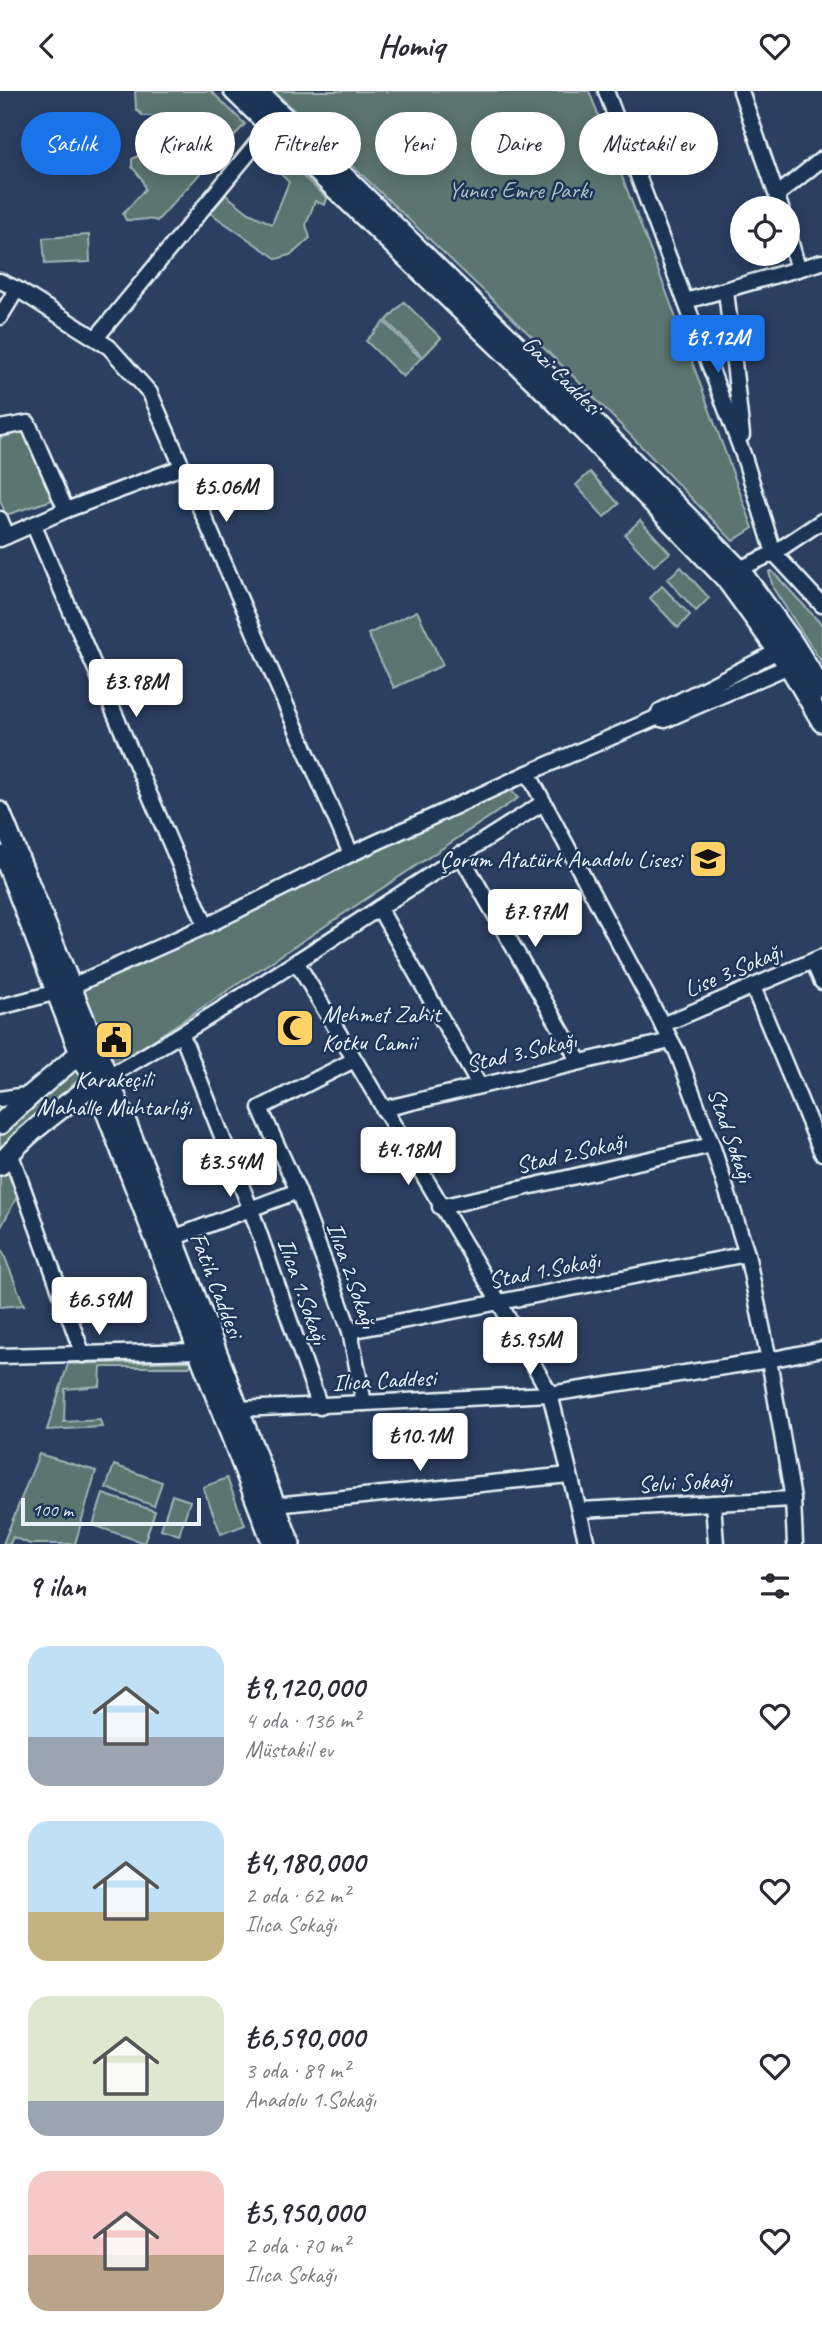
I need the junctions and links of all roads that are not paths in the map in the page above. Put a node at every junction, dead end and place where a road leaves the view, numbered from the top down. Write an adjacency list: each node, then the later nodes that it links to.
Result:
1 (234, 91): 5 (main road, Gazi Caddesi)
2 (257, 91): 29 (main road, Gazi Caddesi)
3 (606, 91): 17 (street)
4 (741, 91): 9 (street)
5 (255, 112)
6 (249, 152): 19 (street)
7 (822, 159): 10 (street)
8 (320, 175): 29 (main road, Gazi Caddesi)
9 (777, 196)
10 (785, 196)
11 (822, 262): 13 (street)
12 (797, 266): 13 (street)
13 (798, 269): 16 (street)
14 (0, 281): 15 (street)
15 (17, 289): 18 (street); 19 (street)
16 (726, 290): 17 (street); 21 (street)
17 (685, 301): 21 (street)
18 (0, 317)
19 (96, 338): 22 (street)
20 (0, 428): 23 (street)
21 (744, 457): 28 (street)
22 (182, 467): 23 (street); 38 (street)
23 (66, 510): 26 (street)
24 (0, 519): 27 (street)
25 (822, 521): 28 (street)
26 (34, 526): 27 (street); 41 (street)
27 (3, 538)
28 (774, 553): 29 (street); 30 (street)
29 (733, 574): 31 (main road, Gazi Caddesi)
30 (822, 605)
31 (790, 654): 32 (main road, Gazi Caddesi); 33 (main road, Gazi Caddesi); 34 (street)
32 (822, 690)
33 (822, 722)
34 (528, 773): 35 (street, Stad Sokağı); 38 (street)
35 (543, 803): 39 (street); 48 (street, Stad Sokağı)
36 (0, 811): 46 (main road, Fatih Caddesi)
37 (0, 845): 46 (main road, Fatih Caddesi)
38 (351, 854): 41 (street)
39 (460, 854): 40 (street); 53 (street)
40 (379, 908): 43 (street); 55 (street)
41 (206, 926): 46 (street)
42 (817, 959): 44 (street); 45 (street, Lise 3.Sokağı)
43 (297, 963): 49 (street); 52 (street)
44 (822, 982)
45 (752, 987): 48 (street, Lise 3.Sokağı); 61 (street)
46 (64, 989): 47 (street); 51 (main road, Fatih Caddesi); 54 (main road, Fatih Caddesi)
47 (0, 1007)
48 (662, 1025): 50 (street, Stad Sokağı)
49 (182, 1035): 54 (street); 65 (street, Ilıca 1.Sokağı)
50 (670, 1041): 53 (street, Stad 3.Sokağı); 60 (street, Stad Sokağı)
51 (80, 1053): 54 (main road, Fatih Caddesi); 56 (main road)
52 (354, 1060): 58 (street); 63 (street, Ilıca 2.Sokağı)
53 (579, 1061): 55 (street, Stad 3.Sokağı)
54 (102, 1080): 62 (main road); 66 (main road, Fatih Caddesi); 71 (main road, Fatih Caddesi)
55 (479, 1085): 58 (street, Stad 3.Sokağı)
56 (32, 1094): 57 (street); 59 (main road)
57 (0, 1098)
58 (383, 1109): 64 (street)
59 (0, 1124)
60 (712, 1145): 64 (street, Stad 2.Sokağı); 67 (street, Stad Sokağı)
61 (822, 1153)
62 (5, 1158): 72 (street)
63 (298, 1191): 65 (street); 69 (street, Ilıca 2.Sokağı)
64 (440, 1207): 68 (street)
65 (251, 1210): 66 (street); 77 (street, Ilıca 1.Sokağı)
66 (173, 1238): 78 (main road, Fatih Caddesi)
67 (747, 1254): 68 (street, Stad 1.Sokağı); 74 (street, Stad Sokağı)
68 (499, 1302): 69 (street, Stad 1.Sokağı); 75 (street)
69 (350, 1331): 76 (street, Ilıca 2.Sokağı)
70 (822, 1349): 74 (street, Ilıca Caddesi)
71 (198, 1351): 72 (street); 84 (main road, Fatih Caddesi)
72 (83, 1355): 73 (street)
73 (0, 1356)
74 (769, 1360): 75 (street, Ilıca Caddesi); 80 (street, Stad Sokağı)
75 (550, 1394): 76 (street, Ilıca Caddesi); 79 (street)
76 (364, 1403): 77 (street, Ilıca Caddesi)
77 (320, 1406): 78 (street, Ilıca Caddesi)
78 (239, 1409): 82 (main road, Fatih Caddesi)
79 (569, 1475): 82 (street); 83 (street)
80 (793, 1499): 81 (street, Selvi Sokağı); 88 (street, Stad Sokağı)
81 (713, 1503): 83 (street, Selvi Sokağı); 87 (street)
82 (275, 1505): 85 (main road, Fatih Caddesi)
83 (580, 1510): 86 (street)
84 (273, 1544)
85 (290, 1544)
86 (587, 1544)
87 (716, 1544)
88 (795, 1544)

